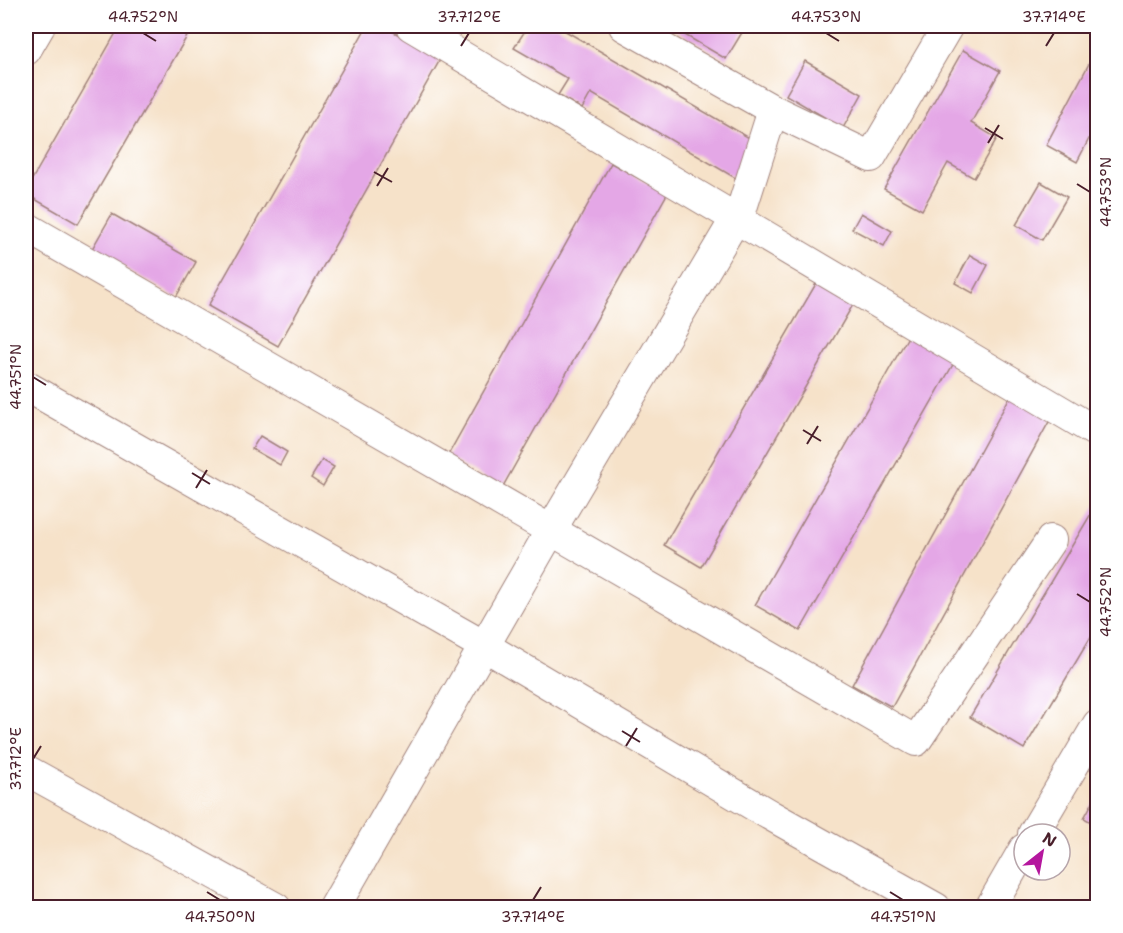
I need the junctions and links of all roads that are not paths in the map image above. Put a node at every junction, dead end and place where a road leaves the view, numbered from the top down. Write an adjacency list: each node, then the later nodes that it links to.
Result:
1 (40, 26): 5 (lane)
2 (411, 26): 7 (lane)
3 (624, 26): 6 (lane)
4 (948, 26): 6 (lane)
5 (26, 50)
6 (773, 110): 7 (lane)
7 (736, 219): 10 (lane); 11 (lane)
8 (26, 227): 11 (lane)
9 (26, 386): 13 (lane)
10 (1098, 433)
11 (551, 530): 12 (lane); 13 (lane)
12 (1051, 540)
13 (486, 647): 19 (lane); 20 (lane)
14 (1098, 724): 16 (lane)
15 (26, 770): 18 (lane)
16 (1040, 822)
17 (1012, 870): 21 (lane)
18 (276, 908)
19 (334, 908)
20 (936, 908)
21 (990, 908)

